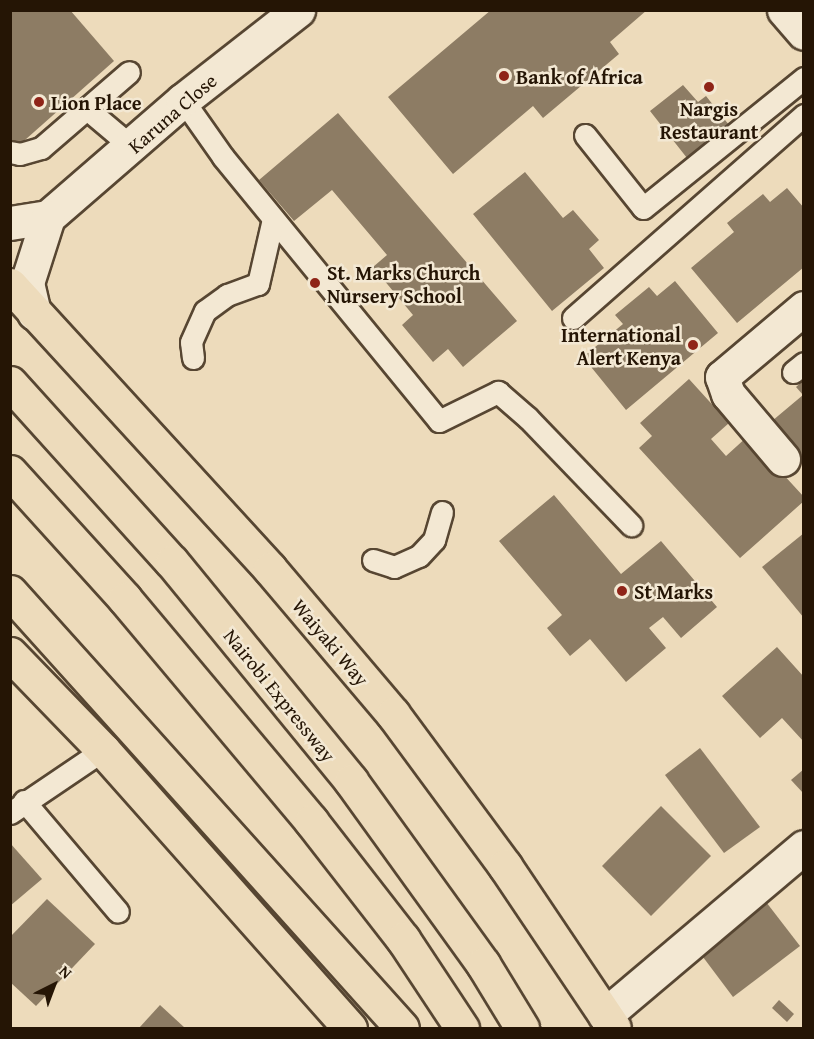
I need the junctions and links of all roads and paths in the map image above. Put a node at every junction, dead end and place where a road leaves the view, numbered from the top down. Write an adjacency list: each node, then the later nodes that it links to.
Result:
1 (298, 10): 6 (street, Karuna Close)
2 (784, 10): 3 (street)
3 (804, 33)
4 (129, 72): 7 (lane)
5 (804, 78): 9 (lane)
6 (183, 100): 10 (street, Karuna Close); 13 (lane)
7 (87, 109): 10 (lane); 11 (lane)
8 (804, 115): 18 (lane)
9 (585, 135)
10 (132, 147): 12 (street, Karuna Close)
11 (10, 152)
12 (48, 217): 14 (street); 17 (street)
13 (273, 219): 19 (lane); 24 (lane)
14 (10, 223)
15 (10, 285): 17 (highway, Waiyaki Way)
16 (804, 308): 21 (street)
17 (34, 313): 32 (highway, Waiyaki Way)
18 (573, 318)
19 (193, 357)
20 (10, 383): 36 (highway, Nairobi Expressway)
21 (783, 459)
22 (10, 472): 35 (highway)
23 (442, 512): 25 (lane)
24 (631, 525)
25 (373, 560)
26 (10, 592): 34 (highway)
27 (10, 654): 28 (highway)
28 (103, 750): 29 (lane); 33 (highway)
29 (17, 807): 31 (lane)
30 (804, 847): 32 (street)
31 (118, 912)
32 (610, 1022)
33 (350, 1029)
34 (402, 1029)
35 (462, 1029)
36 (522, 1029)

